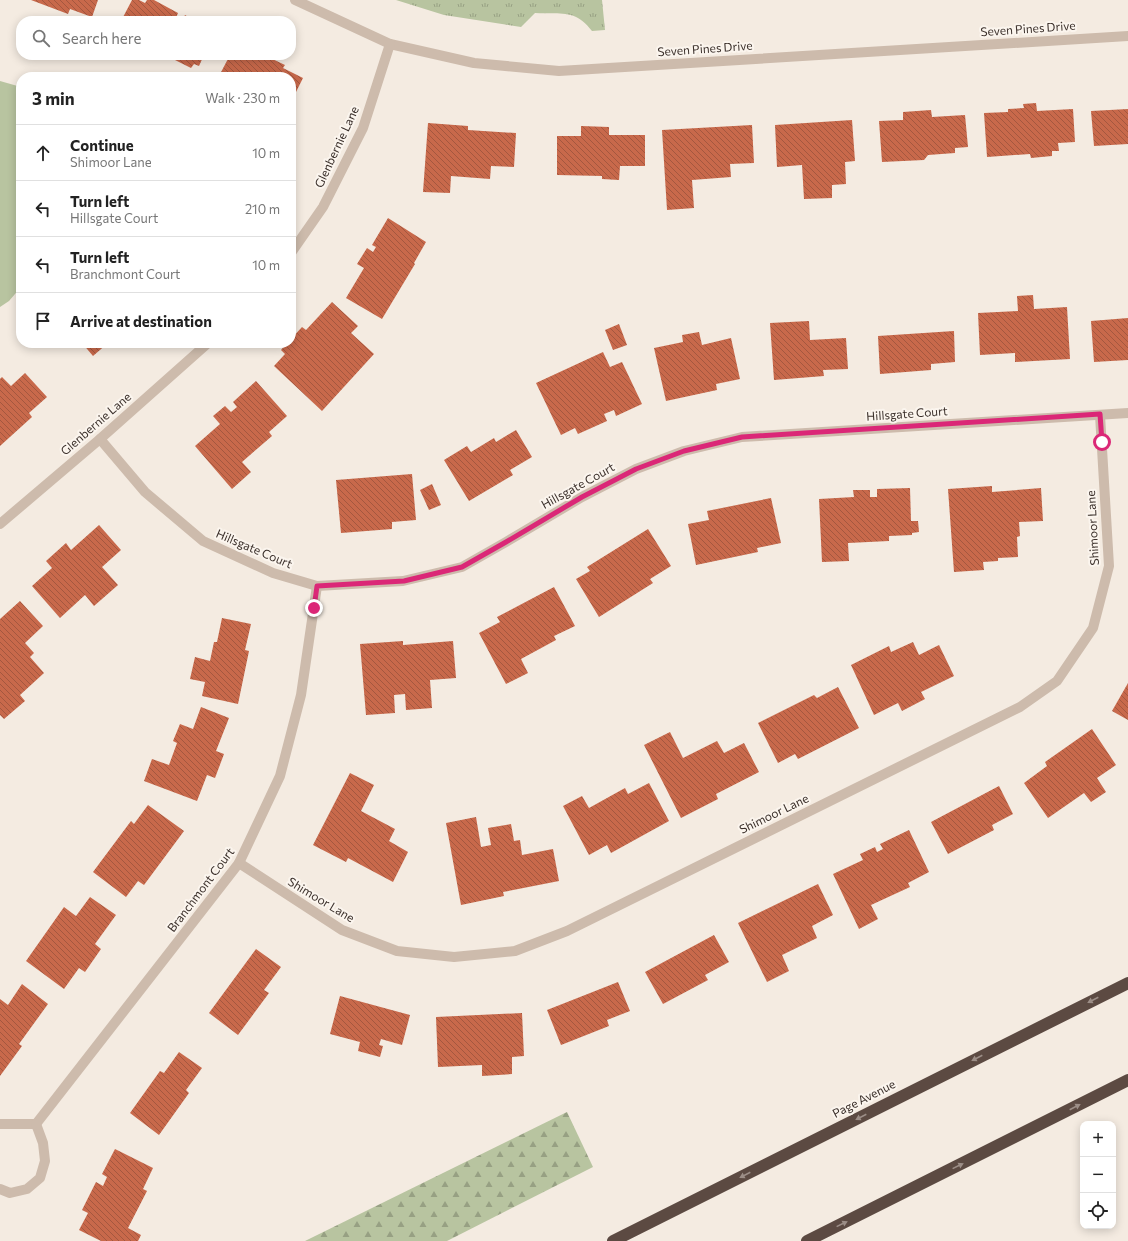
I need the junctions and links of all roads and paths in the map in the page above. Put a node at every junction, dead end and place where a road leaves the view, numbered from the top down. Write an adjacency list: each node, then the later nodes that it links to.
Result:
1 (295, 0): 3 (street, Seven Pines Drive)
2 (1128, 36): 3 (street, Seven Pines Drive)
3 (390, 44): 4 (street, Glenbernie Lane)
4 (296, 246)
5 (202, 348): 8 (street, Glenbernie Lane)
6 (1128, 413): 7 (street, Hillsgate Court)
7 (1100, 414): 10 (street, Hillsgate Court); 11 (street, Shimoor Lane)
8 (100, 439): 9 (street, Glenbernie Lane); 10 (street, Hillsgate Court)
9 (0, 524)
10 (317, 586): 11 (street, Branchmont Court)
11 (240, 863): 15 (street, Branchmont Court)
12 (1128, 983): 17 (highway, Page Avenue, one-way to 17)
13 (1128, 1080): 18 (highway, one-way to 13)
14 (0, 1124): 15 (street)
15 (36, 1124): 16 (street)
16 (0, 1190)
17 (613, 1241)
18 (807, 1241)

